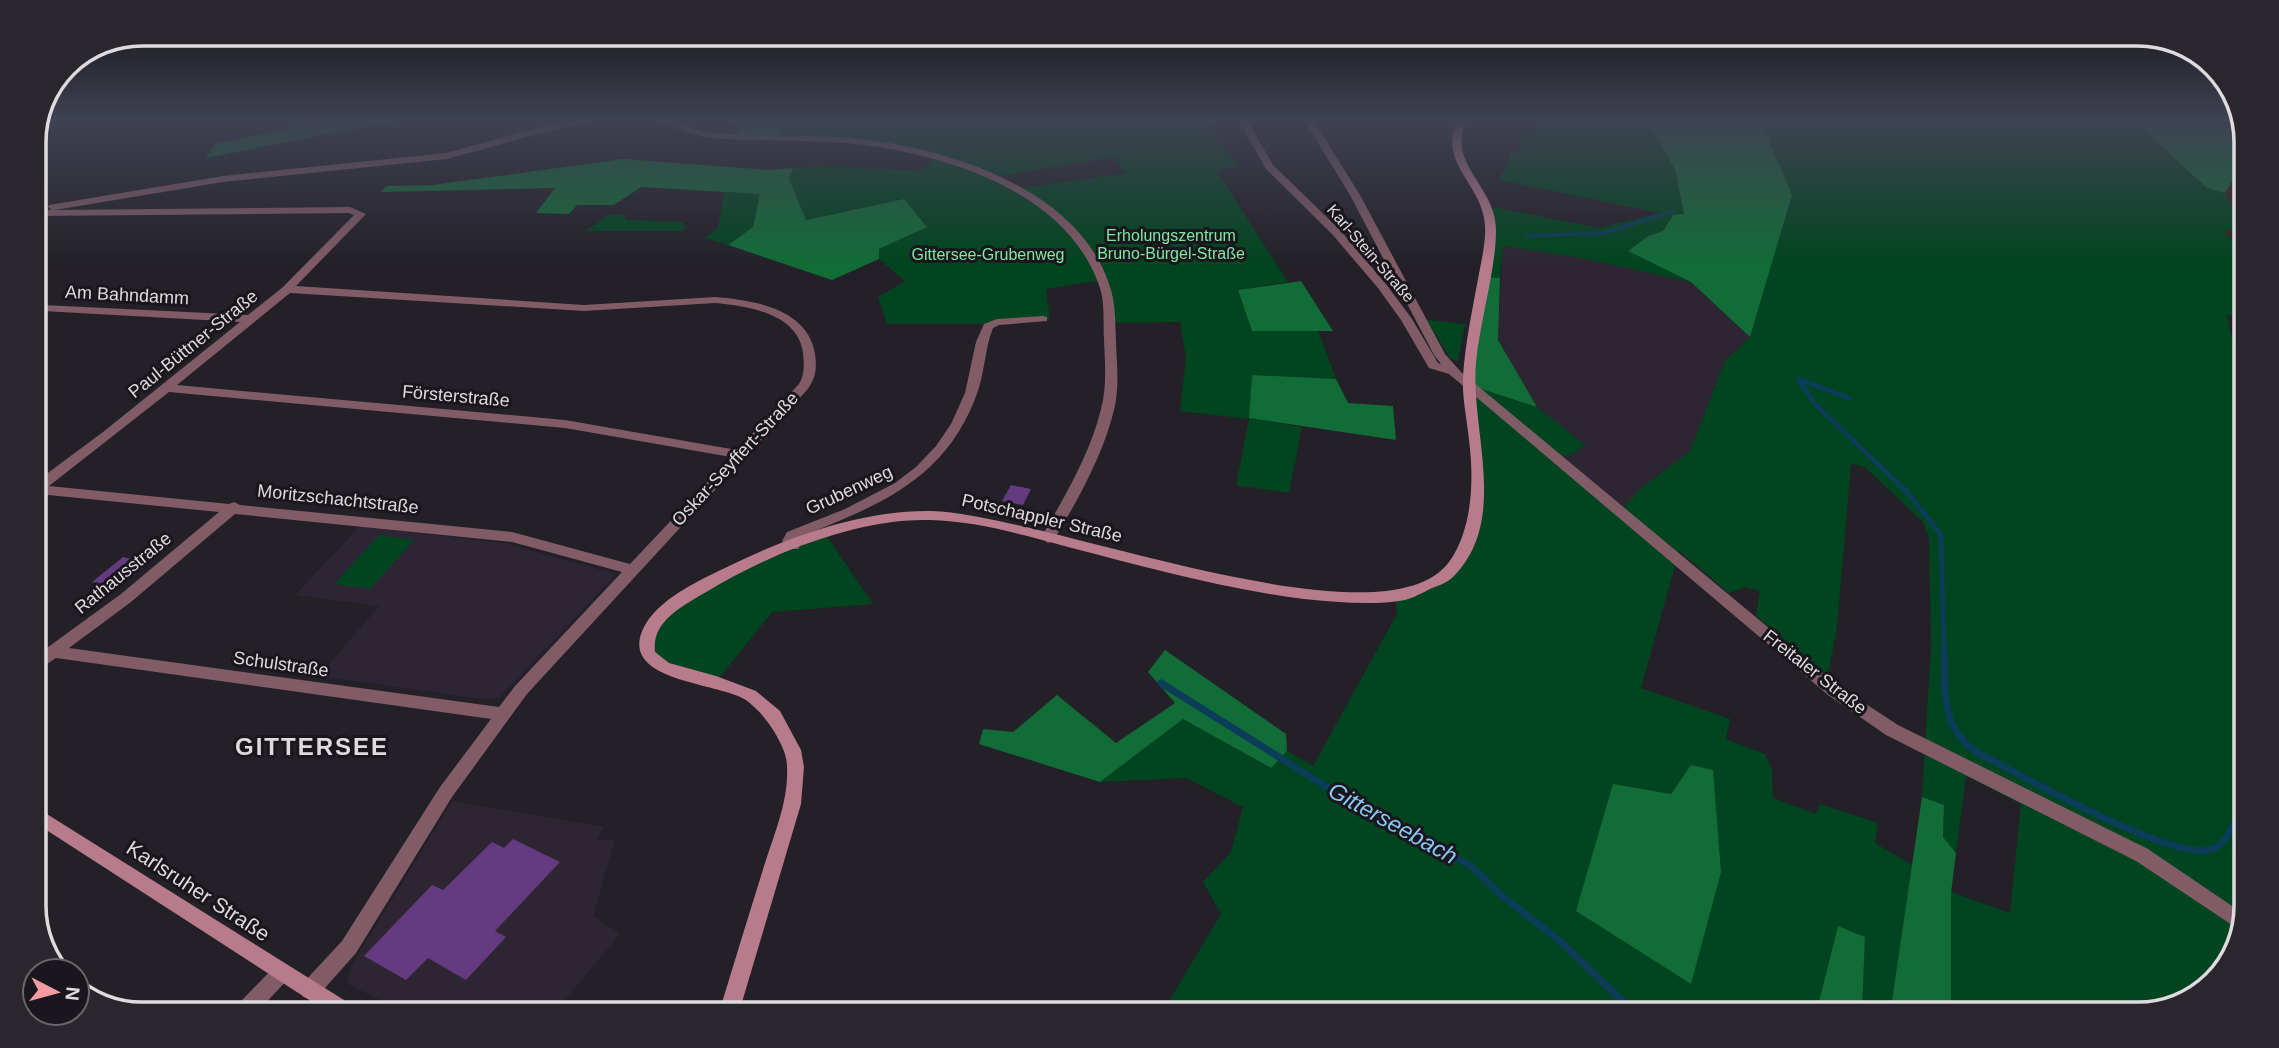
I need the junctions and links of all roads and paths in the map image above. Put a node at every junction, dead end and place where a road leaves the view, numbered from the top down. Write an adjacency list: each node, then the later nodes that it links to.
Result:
1 (339, 167): 6 (street)
2 (965, 167): 19 (street)
3 (1269, 167): 12 (street, Karl-Stein-Straße)
4 (1337, 167): 12 (street)
5 (1464, 167): 13 (street, Potschappler Straße)
6 (46, 209)
7 (46, 214): 8 (street, Paul-Büttner-Straße)
8 (286, 289): 10 (street, Paul-Büttner-Straße); 15 (street, Oskar-Seyffert-Straße)
9 (46, 307): 10 (street, Am Bahndamm)
10 (251, 319): 14 (street, Paul-Büttner-Straße)
11 (1043, 319): 20 (street, Grubenweg)
12 (1452, 371): 13 (street, Freitaler Straße)
13 (1469, 385): 19 (street, Potschappler Straße); 26 (street, Freitaler Straße)
14 (167, 388): 15 (street, Försterstraße); 16 (street, Paul-Büttner-Straße)
15 (739, 454): 21 (street, Oskar-Seyffert-Straße)
16 (46, 482)
17 (46, 491): 18 (street, Moritzschachtstraße)
18 (234, 507): 21 (street, Moritzschachtstraße); 22 (street, Rathausstraße)
19 (1048, 538): 20 (street, Potschappler Straße)
20 (793, 546): 31 (street, Potschappler Straße)
21 (632, 570): 24 (street, Oskar-Seyffert-Straße)
22 (54, 652): 23 (street, Rathausstraße); 24 (street, Schulstraße)
23 (46, 658)
24 (502, 714): 28 (street, Oskar-Seyffert-Straße)
25 (46, 821): 27 (street, Karlsruher Straße)
26 (2233, 917)
27 (282, 972): 28 (street, Karlsruher Straße); 29 (street)
28 (310, 990): 30 (street, Karlsruher Straße)
29 (254, 1002)
30 (329, 1002)
31 (732, 1002)

